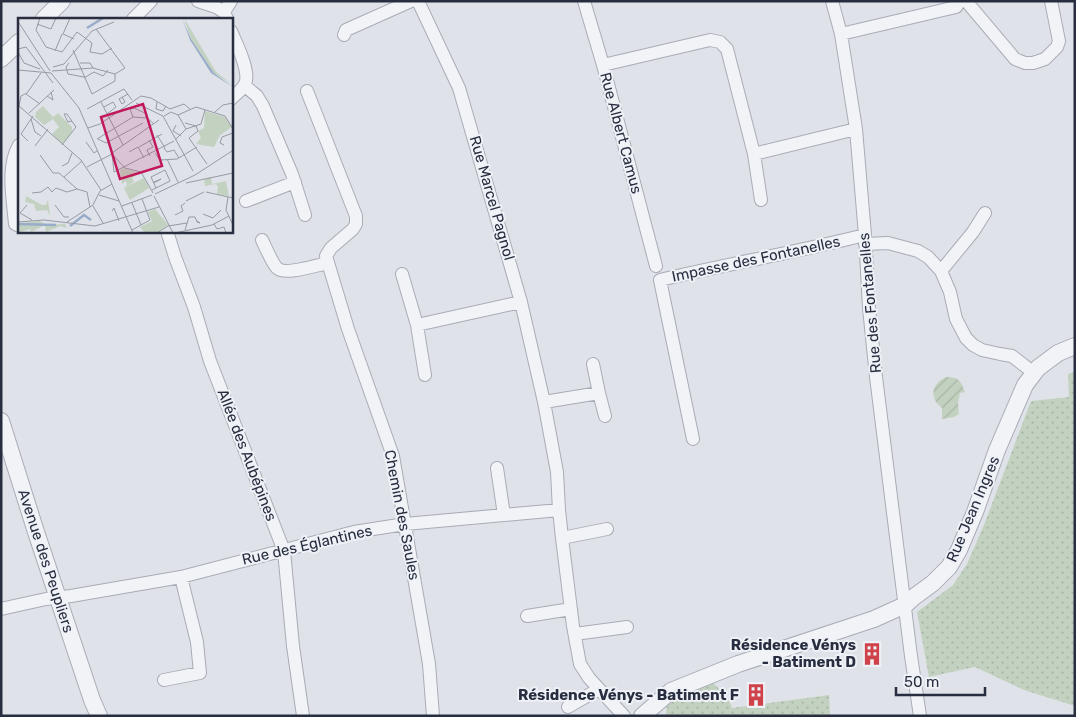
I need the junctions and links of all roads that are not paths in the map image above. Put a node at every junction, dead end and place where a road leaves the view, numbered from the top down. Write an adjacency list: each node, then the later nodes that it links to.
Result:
1 (62, 1): 12 (street)
2 (151, 1): 13 (street)
3 (198, 1): 11 (street)
4 (412, 1): 16 (street)
5 (418, 1): 39 (street, Rue Marcel Pagnol)
6 (584, 1): 19 (street, Rue Albert Camus)
7 (832, 1): 15 (street, Rue des Fontanelles)
8 (960, 1): 15 (street)
9 (966, 1): 10 (street)
10 (1051, 1)
11 (227, 11)
12 (45, 18)
13 (134, 18)
14 (232, 34): 20 (street)
15 (841, 34): 23 (street, Rue des Fontanelles)
16 (344, 35)
17 (18, 43): 18 (street)
18 (1, 59)
19 (603, 65): 25 (street); 36 (street, Rue Albert Camus)
20 (245, 86): 22 (street); 26 (street)
21 (308, 91): 35 (street)
22 (232, 98)
23 (856, 129): 25 (street); 33 (street, Rue des Fontanelles)
24 (18, 148): 31 (street)
25 (754, 154): 27 (street)
26 (295, 182): 28 (street); 30 (street)
27 (761, 200)
28 (246, 201)
29 (985, 213): 37 (street)
30 (305, 215)
31 (18, 226)
32 (167, 232): 56 (street, Allée des Aubépines)
33 (865, 239): 37 (street); 49 (street, Impasse des Fontanelles); 59 (street, Rue des Fontanelles)
34 (262, 240): 35 (street)
35 (328, 263): 53 (street, Chemin des Saules)
36 (656, 266)
37 (942, 271): 43 (street)
38 (402, 274): 40 (street)
39 (521, 302): 40 (street); 46 (street, Rue Marcel Pagnol)
40 (417, 325): 44 (street)
41 (1075, 346): 43 (street, Rue Jean Ingres)
42 (593, 364): 45 (street)
43 (1034, 373): 59 (street, Rue Jean Ingres)
44 (425, 376)
45 (599, 393): 46 (street); 47 (street)
46 (544, 402): 51 (street, Rue Marcel Pagnol)
47 (606, 416)
48 (1, 421): 58 (street, Avenue des Peupliers)
49 (693, 439)
50 (497, 468): 52 (street)
51 (559, 510): 52 (street, Rue des Églantines); 55 (street, Rue Marcel Pagnol)
52 (504, 515): 53 (street, Rue des Églantines)
53 (405, 524): 56 (street, Rue des Églantines); 71 (street, Chemin des Saules)
54 (608, 529): 55 (street)
55 (562, 538): 61 (street, Rue Marcel Pagnol)
56 (284, 551): 57 (street, Rue des Églantines); 70 (street, Allée des Aubépines)
57 (181, 577): 58 (street, Rue des Églantines); 65 (street)
58 (57, 597): 60 (street, Rue des Églantines); 68 (street, Avenue des Peupliers)
59 (906, 605): 73 (street, Rue Jean Ingres); 74 (street, Rue des Fontanelles)
60 (1, 610)
61 (571, 610): 62 (street); 64 (street, Rue Marcel Pagnol)
62 (528, 616)
63 (627, 626): 64 (street)
64 (575, 634): 66 (street, Rue Marcel Pagnol)
65 (164, 680)
66 (599, 689): 67 (street); 72 (street, Rue Marcel Pagnol)
67 (568, 707)
68 (93, 708): 69 (street, Avenue des Peupliers)
69 (99, 716)
70 (303, 716)
71 (433, 716)
72 (624, 716)
73 (642, 716)
74 (920, 716)

